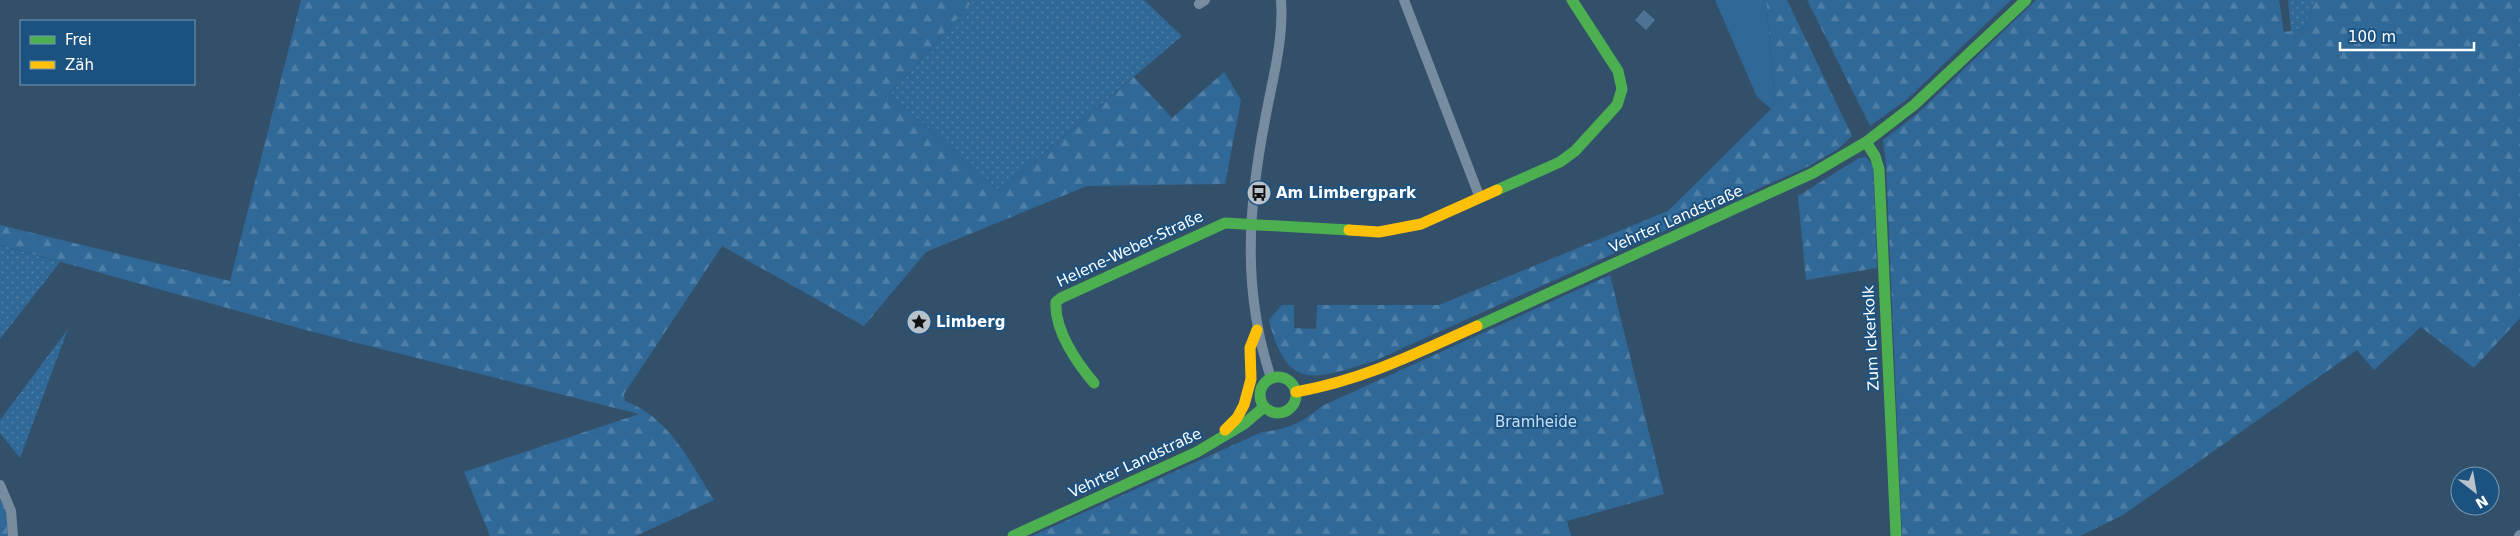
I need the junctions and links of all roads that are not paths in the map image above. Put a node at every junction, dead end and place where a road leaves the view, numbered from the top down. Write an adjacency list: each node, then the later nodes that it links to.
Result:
1 (1281, 0): 7 (street)
2 (1404, 0): 6 (street)
3 (1572, 0): 6 (main road)
4 (2026, 0): 5 (main road, Vehrter Landstraße)
5 (1866, 142): 11 (main road, Vehrter Landstraße); 17 (main road, Zum Ickerkolk)
6 (1480, 198): 7 (main road)
7 (1250, 224): 8 (street); 10 (main road, Helene-Weber-Straße)
8 (1257, 330): 9 (street); 13 (main road)
9 (1271, 378): 11 (main road); 12 (main road)
10 (1094, 383)
11 (1296, 392): 12 (main road)
12 (1264, 407): 13 (main road, Vehrter Landstraße)
13 (1220, 439): 16 (main road, Vehrter Landstraße)
14 (0, 485): 15 (street)
15 (13, 536)
16 (1013, 536)
17 (1896, 536)

